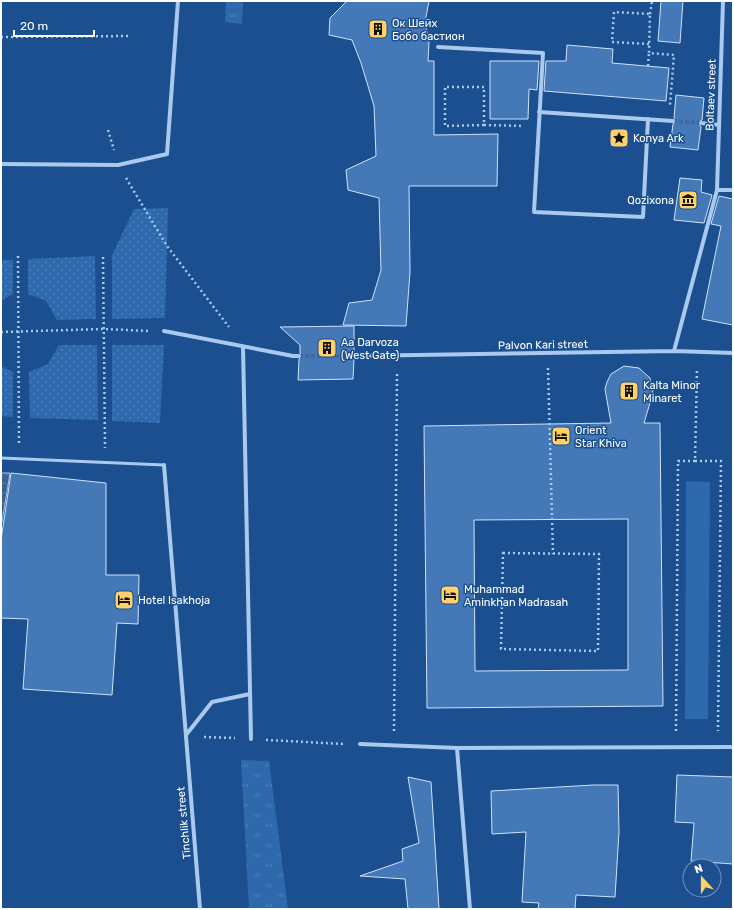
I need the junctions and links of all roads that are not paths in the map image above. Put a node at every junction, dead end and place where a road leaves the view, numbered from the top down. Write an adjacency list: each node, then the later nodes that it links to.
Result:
1 (178, 1): 9 (street)
2 (723, 1): 8 (street, Boltaev street)
3 (438, 47): 4 (street)
4 (539, 112): 5 (street); 5 (street)
5 (648, 119): 6 (street)
6 (671, 120)
7 (701, 123): 8 (street)
8 (719, 125): 10 (street, Boltaev street)
9 (1, 164)
10 (717, 190): 11 (street); 14 (street, Boltaev street)
11 (733, 190)
12 (164, 332): 13 (street)
13 (243, 347): 16 (street); 20 (street)
14 (674, 351): 15 (street, Palvon Kari street); 17 (street, Palvon Kari street)
15 (733, 353)
16 (299, 356)
17 (354, 356)
18 (1, 458): 19 (lane)
19 (164, 464): 21 (street, Tinchlik street)
20 (250, 694): 21 (street); 22 (street)
21 (186, 736): 26 (street, Tinchlik street)
22 (251, 739)
23 (360, 744): 25 (street)
24 (733, 747): 25 (street)
25 (457, 748): 27 (street)
26 (200, 909)
27 (470, 909)

